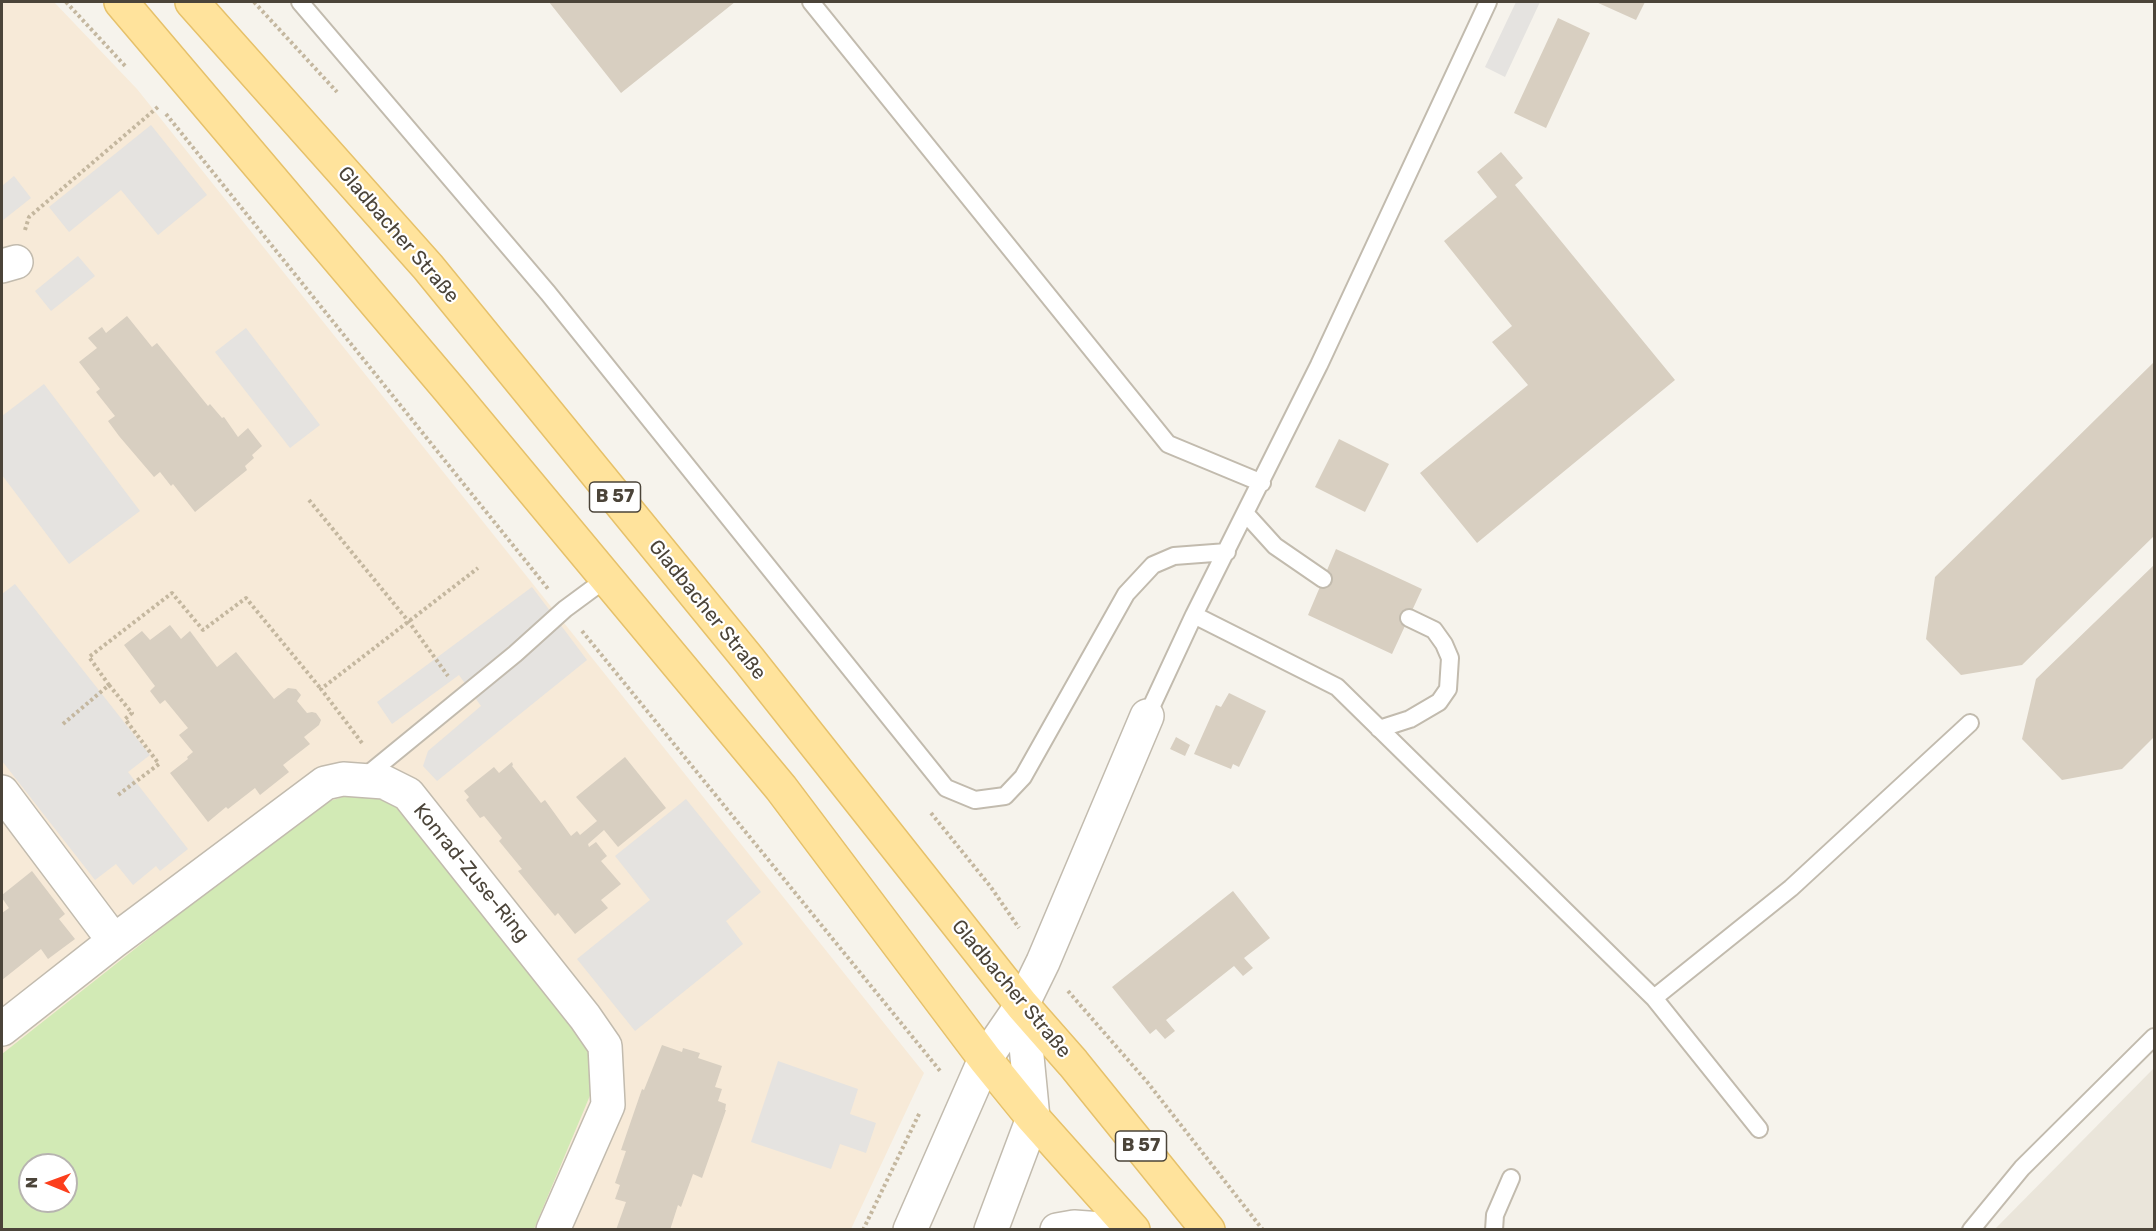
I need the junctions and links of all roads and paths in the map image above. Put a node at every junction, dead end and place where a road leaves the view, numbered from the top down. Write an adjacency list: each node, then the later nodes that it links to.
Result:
1 (121, 2): 13 (main road, B 57)
2 (192, 2): 32 (main road, Gladbacher Straße / B 57)
3 (300, 2): 11 (lane)
4 (810, 2): 8 (lane)
5 (1488, 2): 8 (lane)
6 (159, 106): 7 (path)
7 (9, 264)
8 (1262, 483): 10 (lane)
9 (309, 500): 17 (path)
10 (1246, 514): 11 (lane); 14 (lane)
11 (1227, 552): 15 (lane)
12 (478, 568): 17 (path)
13 (607, 578): 20 (lane); 35 (main road, B 57)
14 (1323, 579)
15 (1194, 615): 21 (lane); 24 (lane)
16 (1408, 618): 24 (lane)
17 (409, 622): 19 (path); 20 (path)
18 (109, 685): 19 (path); 23 (path); 27 (path)
19 (321, 689): 25 (path)
20 (463, 696): 25 (lane)
21 (1147, 716): 30 (street)
22 (1970, 723): 31 (lane)
23 (63, 724)
24 (1379, 729): 31 (lane)
25 (369, 773): 29 (street, Konrad-Zuse-Ring); 42 (street, Konrad-Zuse-Ring)
26 (2, 792): 29 (street)
27 (118, 795)
28 (990, 886): 30 (path)
29 (114, 941): 33 (street, Konrad-Zuse-Ring)
30 (1043, 962): 32 (street); 50 (path)
31 (1654, 998): 40 (lane)
32 (1022, 1005): 35 (street); 39 (street); 49 (main road, Gladbacher Straße / B 57)
33 (2, 1029)
34 (2154, 1037): 52 (lane)
35 (985, 1059): 39 (main road, B 57); 44 (street)
36 (940, 1071): 37 (path)
37 (935, 1082)
38 (925, 1103): 43 (path)
39 (1033, 1118): 45 (street); 48 (main road, B 57)
40 (1759, 1130)
41 (1511, 1178): 51 (lane)
42 (553, 1230)
43 (863, 1230)
44 (910, 1230)
45 (991, 1230)
46 (1057, 1230): 47 (street)
47 (1116, 1230)
48 (1133, 1230)
49 (1208, 1230)
50 (1263, 1230)
51 (1494, 1230)
52 (1971, 1230)

